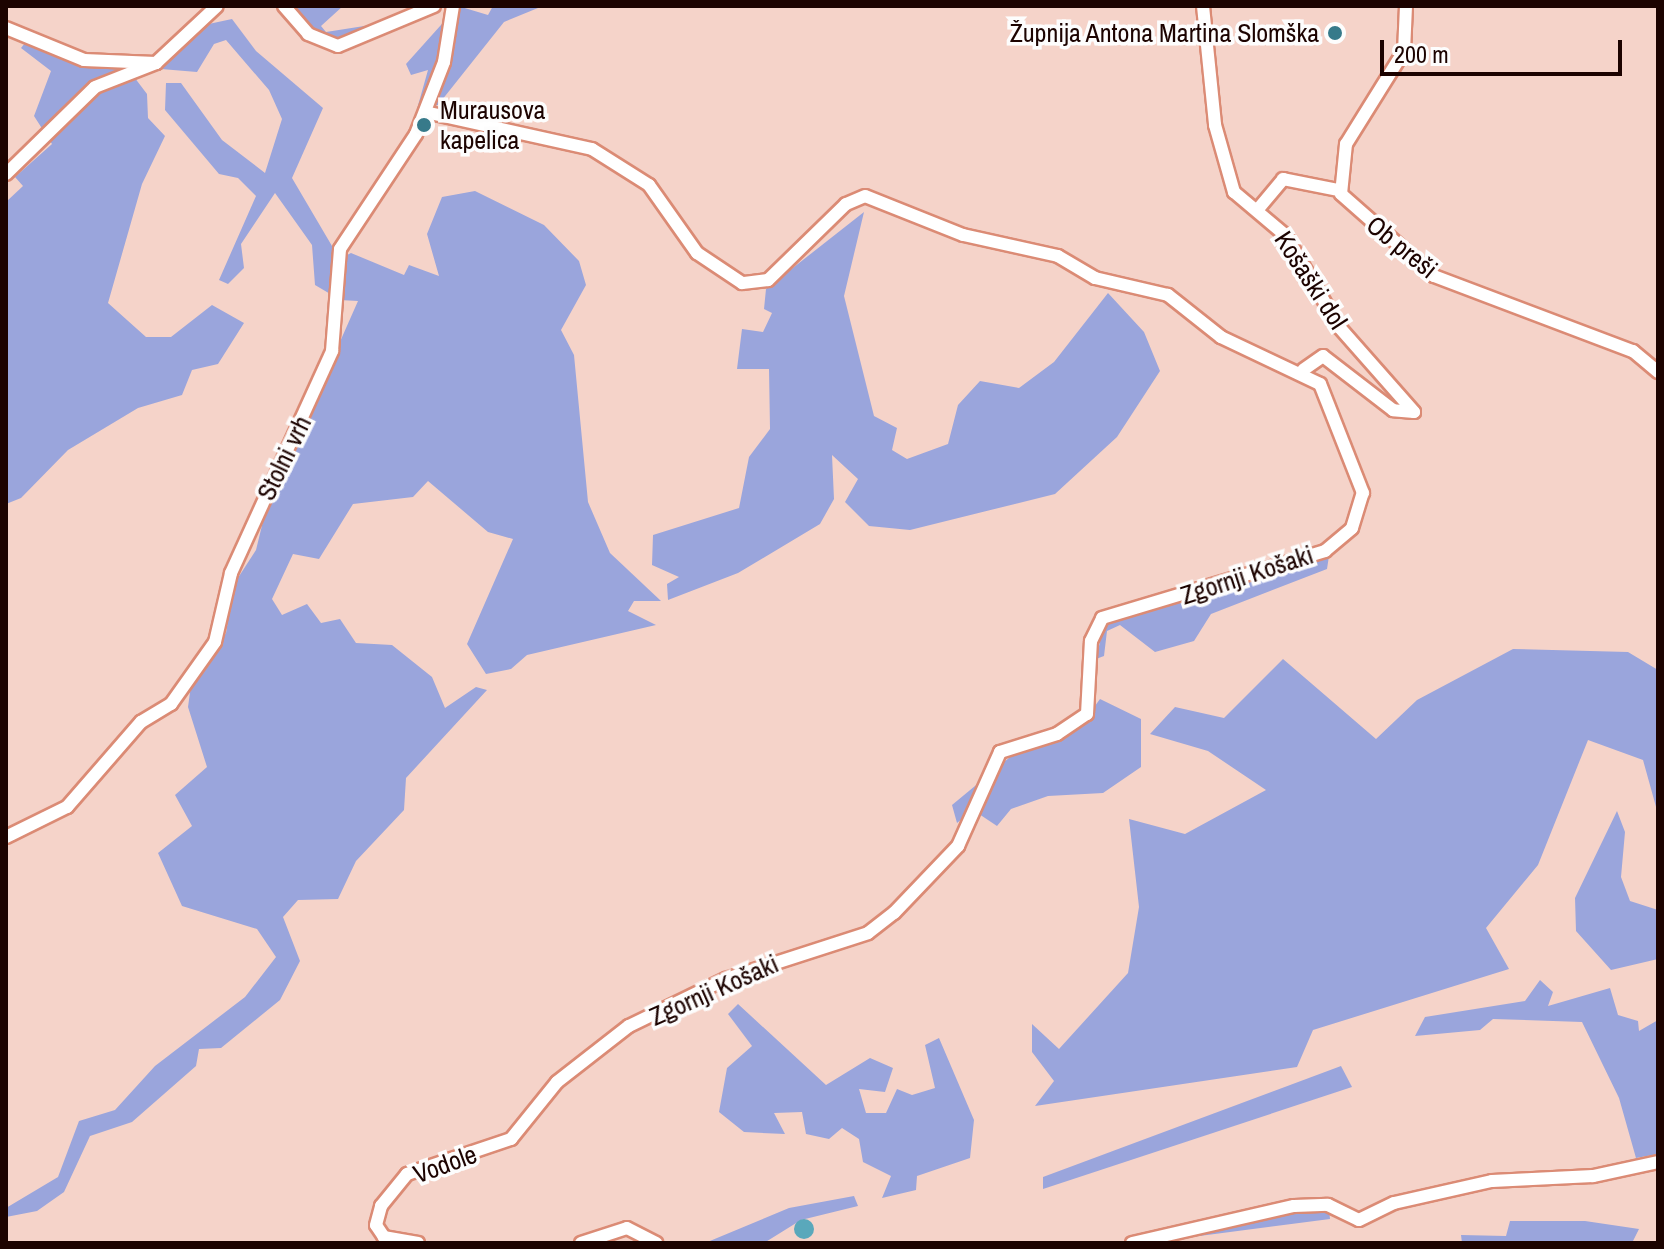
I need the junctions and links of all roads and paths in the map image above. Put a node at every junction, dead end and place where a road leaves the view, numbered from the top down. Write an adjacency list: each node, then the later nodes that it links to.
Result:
1 (217, 6): 8 (street)
2 (284, 6): 3 (street)
3 (434, 6)
4 (453, 6): 9 (street, Stolni vrh)
5 (1203, 6): 12 (street, Košaški dol)
6 (1406, 6): 11 (street)
7 (6, 28): 8 (street)
8 (156, 63): 10 (street)
9 (425, 112): 13 (street, Zgornji Košaki); 15 (street, Stolni vrh)
10 (6, 174)
11 (1338, 190): 12 (street); 14 (street, Ob preši)
12 (1259, 208): 13 (street, Košaški dol)
13 (1303, 370): 16 (street, Zgornji Košaki)
14 (1658, 372)
15 (6, 837)
16 (530, 1115): 18 (street, Vodole)
17 (1658, 1162): 21 (street)
18 (418, 1243)
19 (581, 1243): 20 (street)
20 (656, 1243)
21 (1132, 1243)

